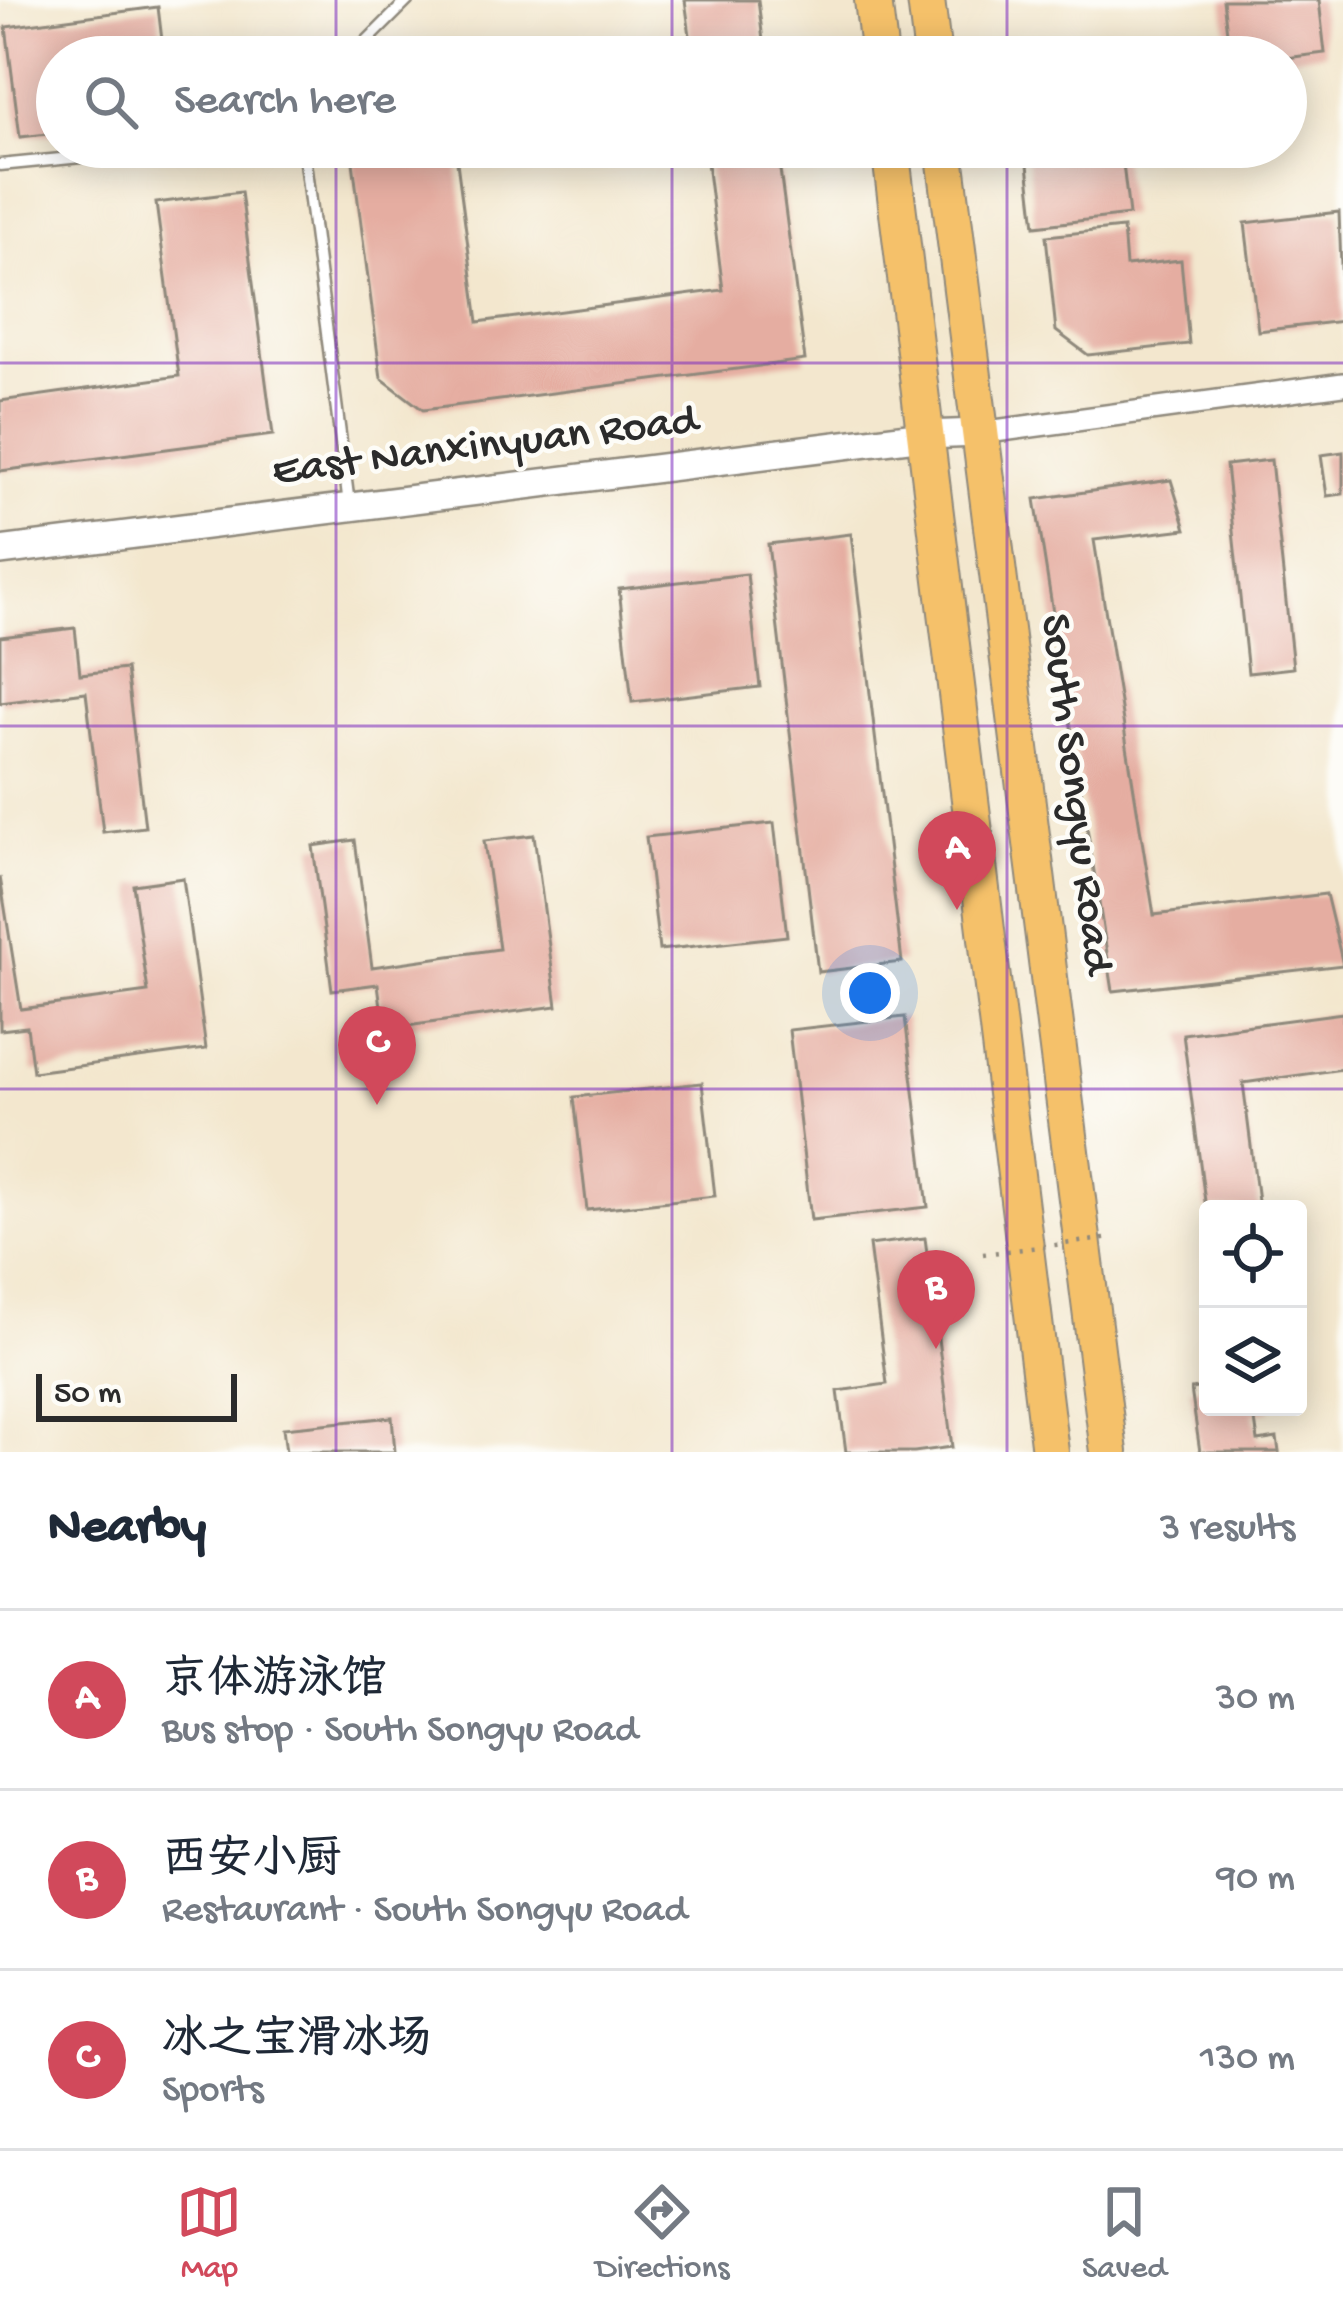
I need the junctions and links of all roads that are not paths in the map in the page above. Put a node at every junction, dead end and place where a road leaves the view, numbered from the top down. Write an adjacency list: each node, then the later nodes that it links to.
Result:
1 (408, 0): 4 (lane)
2 (873, 0): 5 (main road)
3 (926, 0): 6 (main road)
4 (372, 36)
5 (877, 36)
6 (930, 36)
7 (36, 162): 8 (lane)
8 (0, 165)
9 (306, 168): 15 (lane)
10 (892, 168): 14 (main road)
11 (947, 168): 13 (main road, South Songyu Road)
12 (1343, 384): 13 (street)
13 (980, 433): 14 (street, East Nanxinyuan Road); 18 (main road, South Songyu Road)
14 (924, 435): 15 (street, East Nanxinyuan Road); 17 (main road)
15 (350, 507): 16 (street, East Nanxinyuan Road)
16 (0, 551)
17 (1050, 1452)
18 (1109, 1452)

